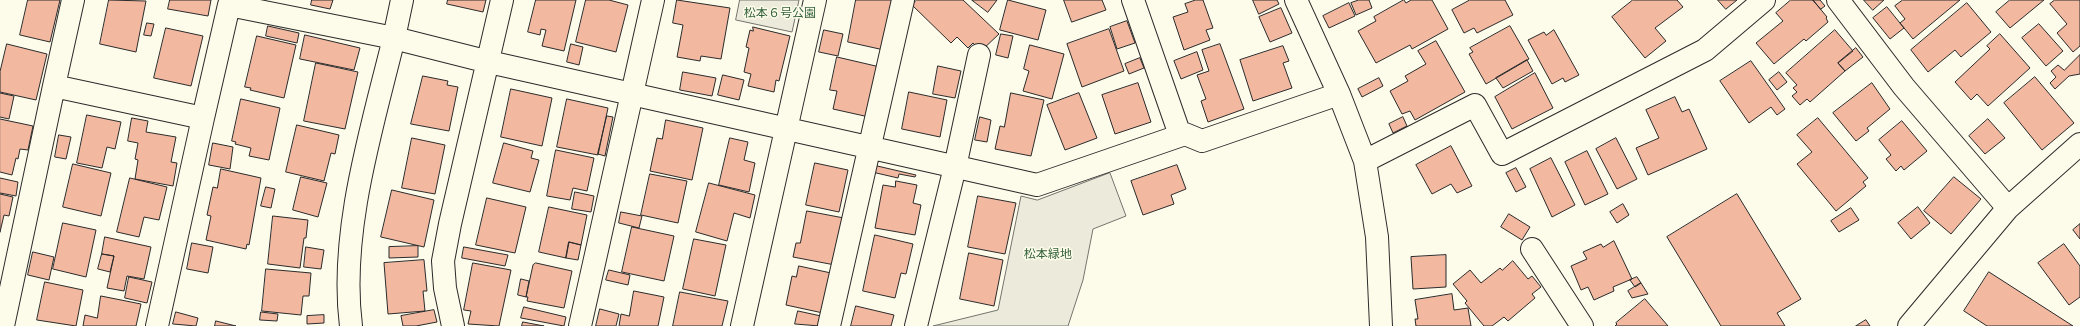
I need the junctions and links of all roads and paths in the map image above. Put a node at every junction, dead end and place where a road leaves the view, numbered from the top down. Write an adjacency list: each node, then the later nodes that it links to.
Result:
1 (73, 0): 15 (street)
2 (402, 0): 12 (street)
3 (502, 0): 14 (street)
4 (653, 0): 16 (street)
5 (816, 0): 19 (street)
6 (903, 0): 22 (street)
7 (1133, 0): 20 (street)
8 (1296, 0): 17 (street)
9 (1764, 0): 23 (street)
10 (1838, 0): 25 (street)
11 (230, 3): 12 (street); 18 (street)
12 (394, 38): 14 (street); 29 (street)
13 (979, 55): 24 (street)
14 (489, 62): 16 (street); 30 (street)
15 (54, 86): 18 (street); 27 (street)
16 (633, 94): 19 (street); 31 (street)
17 (1339, 94): 20 (street); 23 (street)
18 (204, 118): 28 (street)
19 (786, 129): 22 (street); 32 (street)
20 (1180, 135): 24 (street)
21 (2080, 144): 25 (street)
22 (870, 148): 24 (street); 33 (street)
23 (1365, 161): 35 (street)
24 (955, 167): 34 (street)
25 (2008, 208): 37 (street)
26 (1532, 249): 36 (street)
27 (3, 326)
28 (157, 326)
29 (351, 326)
30 (453, 326)
31 (580, 326)
32 (742, 326)
33 (829, 326)
34 (916, 326)
35 (1381, 326)
36 (1582, 326)
37 (1909, 326)

